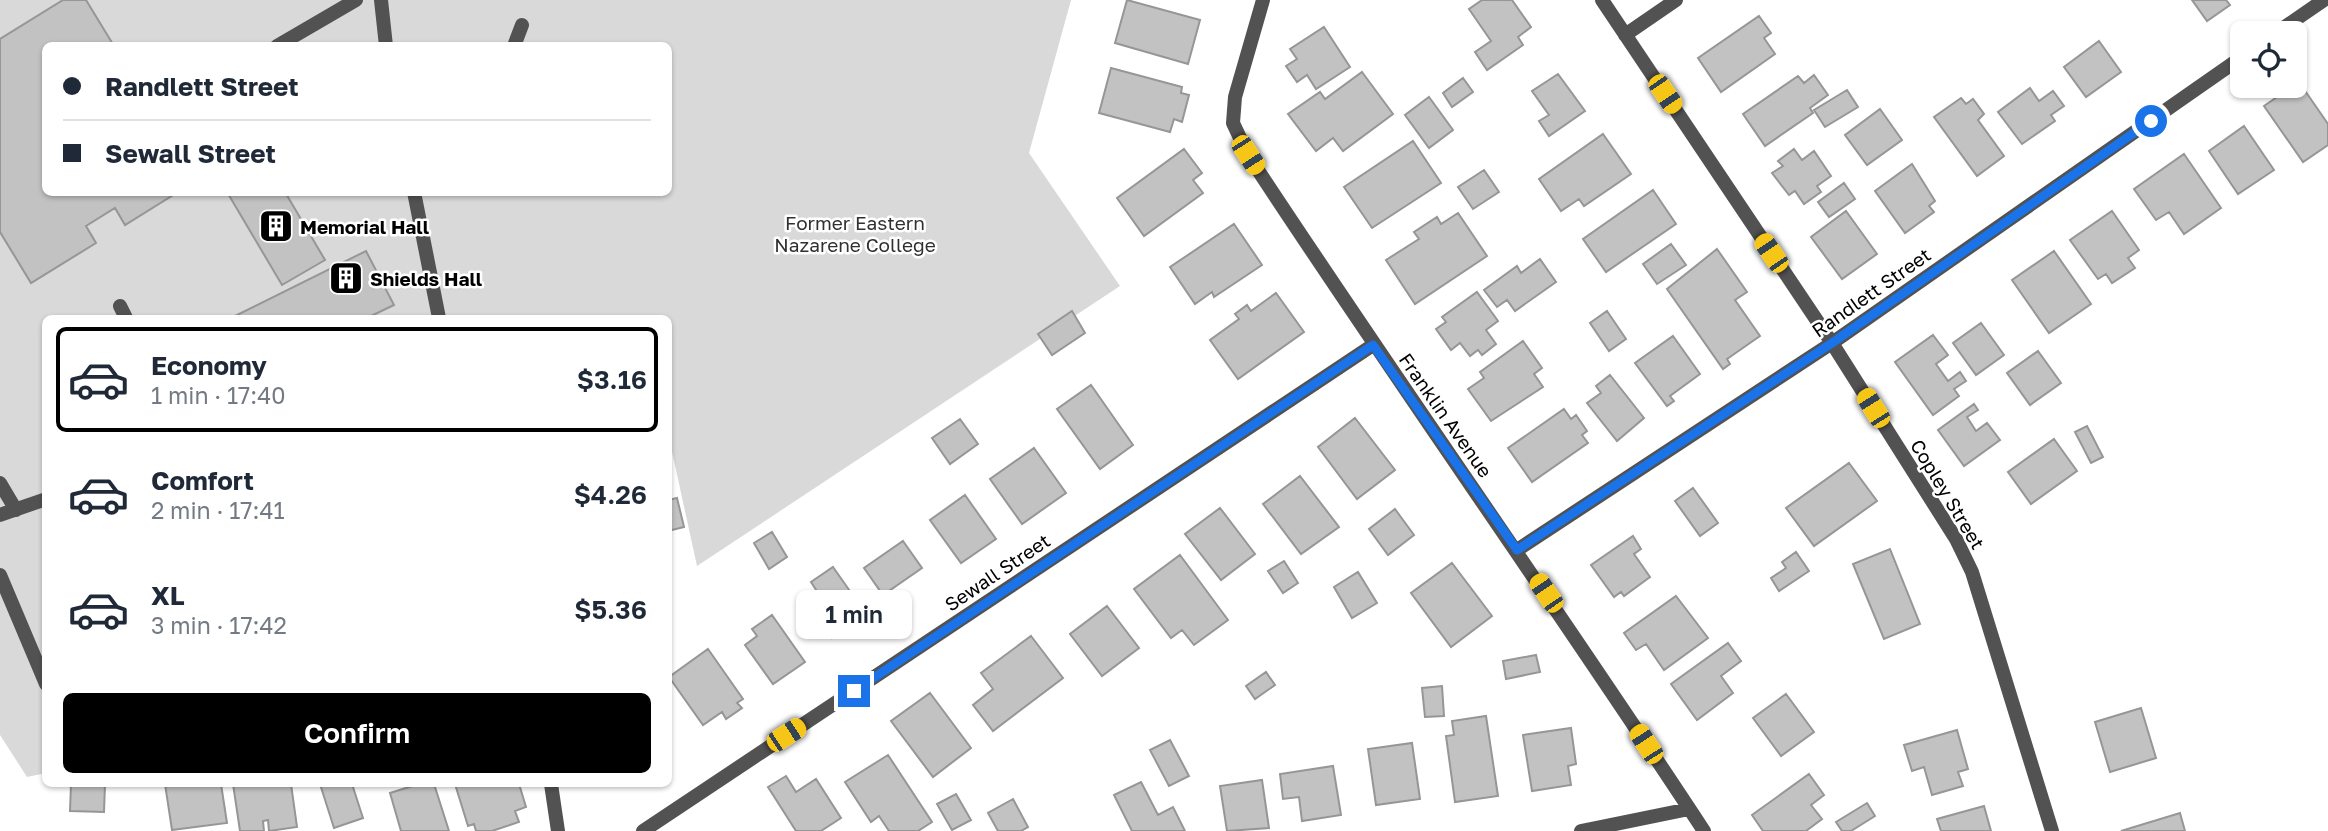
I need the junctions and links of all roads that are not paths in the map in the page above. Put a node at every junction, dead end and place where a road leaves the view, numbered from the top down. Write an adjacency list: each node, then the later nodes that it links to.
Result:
1 (356, 0): 10 (street)
2 (381, 0): 11 (street)
3 (1263, 0): 17 (street, Franklin Avenue)
4 (1602, 0): 9 (street, Copley Street)
5 (1676, 0): 9 (street)
6 (2324, 0): 7 (street)
7 (2293, 21)
8 (522, 25): 12 (street)
9 (1625, 35): 16 (street, Copley Street)
10 (284, 42)
11 (386, 42)
12 (516, 42)
13 (2230, 65): 16 (street, Randlett Street)
14 (415, 196): 15 (street)
15 (438, 315)
16 (1832, 343): 22 (street, Randlett Street); 31 (street, Copley Street)
17 (1373, 345): 22 (street, Franklin Avenue); 28 (street, Sewall Street)
18 (0, 483): 20 (street)
19 (42, 500): 20 (street)
20 (16, 510): 21 (street)
21 (0, 516)
22 (1517, 550): 26 (street, Franklin Avenue)
23 (0, 575): 24 (street)
24 (42, 675)
25 (551, 787): 27 (street)
26 (1689, 809): 29 (street); 30 (street, Franklin Avenue)
27 (558, 831)
28 (643, 831)
29 (1581, 831)
30 (1704, 831)
31 (2052, 831)

